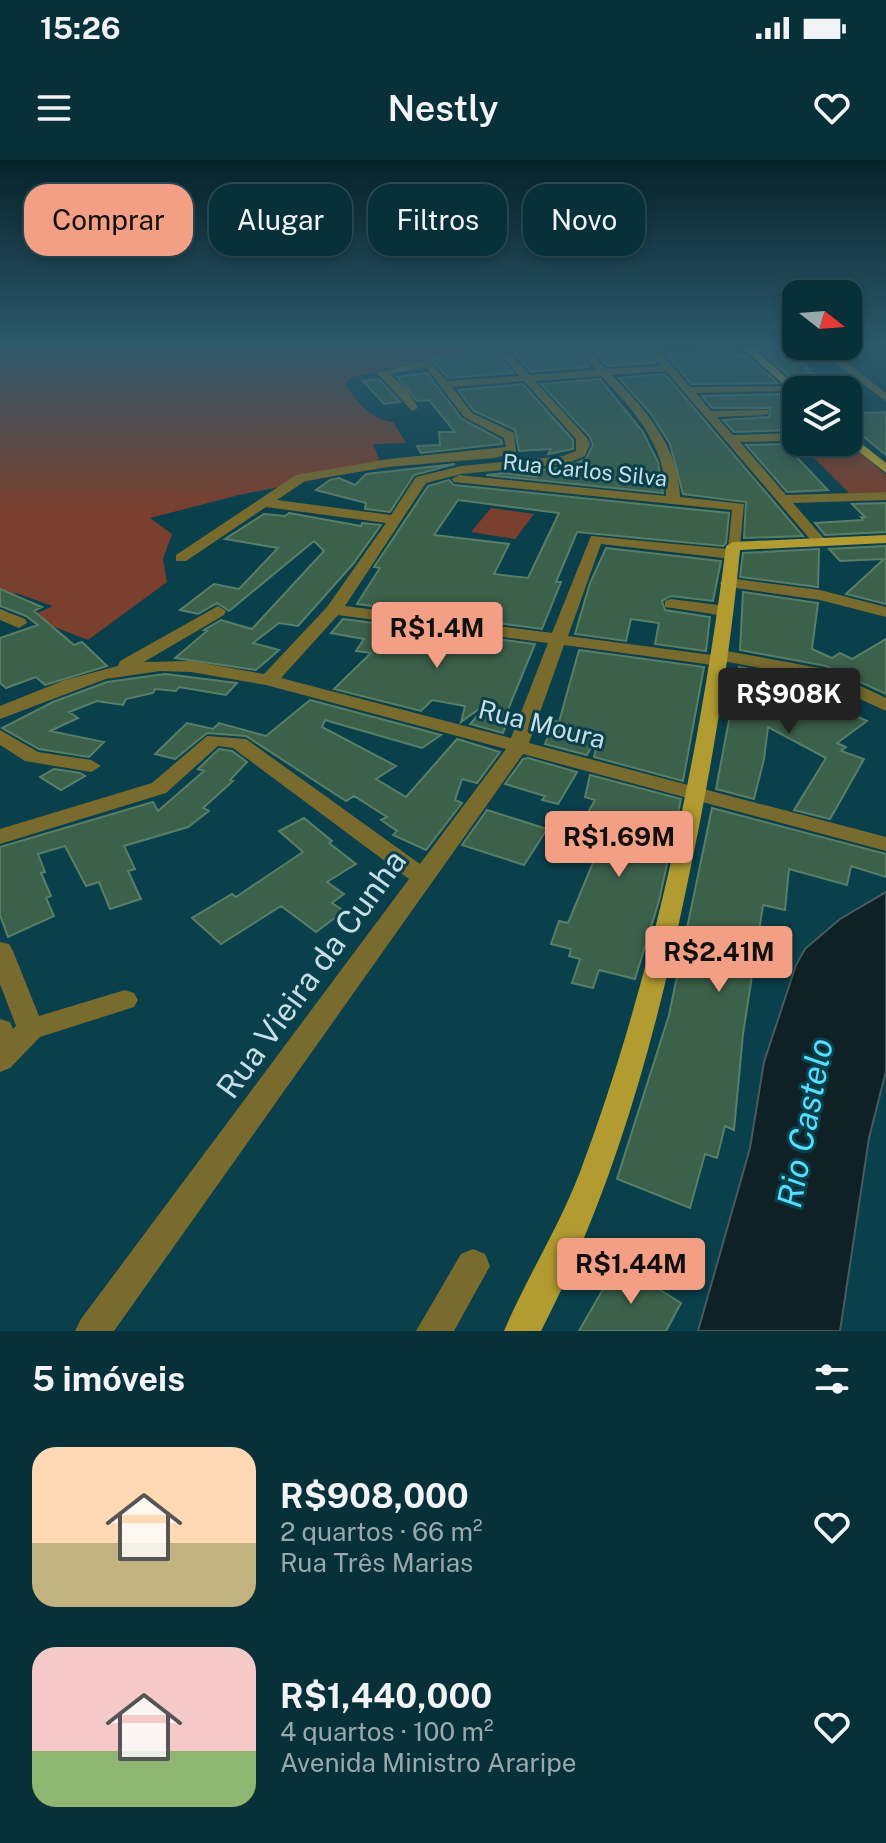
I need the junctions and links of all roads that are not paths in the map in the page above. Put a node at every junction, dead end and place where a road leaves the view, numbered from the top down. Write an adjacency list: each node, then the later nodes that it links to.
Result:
1 (409, 402): 6 (street)
2 (458, 402): 17 (street)
3 (547, 402): 13 (street)
4 (630, 402): 16 (street)
5 (700, 402): 8 (street)
6 (412, 408)
7 (764, 412): 8 (street)
8 (710, 414): 10 (street)
9 (782, 437): 10 (street)
10 (732, 439): 15 (street)
11 (862, 449): 12 (main road)
12 (886, 469)
13 (427, 476): 16 (street, Rua Carlos Silva); 18 (street)
14 (886, 496): 15 (street)
15 (784, 499): 20 (street)
16 (673, 501): 21 (street, Rua Carlos Silva)
17 (266, 503): 18 (street); 22 (street)
18 (394, 520): 25 (street)
19 (886, 539): 20 (main road)
20 (820, 542): 21 (main road)
21 (733, 550): 23 (main road); 31 (street, Rua Vieira da Cunha)
22 (181, 558)
23 (728, 583): 27 (main road); 28 (street)
24 (671, 604): 27 (street)
25 (337, 610): 31 (street); 34 (street)
26 (218, 611): 33 (street)
27 (726, 611): 32 (main road)
28 (886, 612)
29 (0, 614): 30 (street)
30 (0, 631)
31 (558, 640): 32 (street); 38 (street, Rua Vieira da Cunha)
32 (720, 658): 35 (street); 40 (main road)
33 (122, 667): 34 (street, Rua Moura); 36 (street, Rua Moura)
34 (268, 680): 38 (street, Rua Moura)
35 (886, 705)
36 (0, 713)
37 (0, 736): 39 (street)
38 (517, 748): 40 (street, Rua Moura); 43 (street, Rua Vieira da Cunha)
39 (91, 766)
40 (696, 793): 42 (street, Rua Moura); 51 (main road)
41 (0, 837): 43 (street)
42 (886, 844)
43 (423, 877): 49 (street, Rua Vieira da Cunha)
44 (0, 951): 46 (street)
45 (125, 1000): 46 (street)
46 (31, 1029): 47 (street)
47 (3, 1047)
48 (473, 1266): 50 (street)
49 (93, 1331)
50 (434, 1331)
51 (522, 1331)

